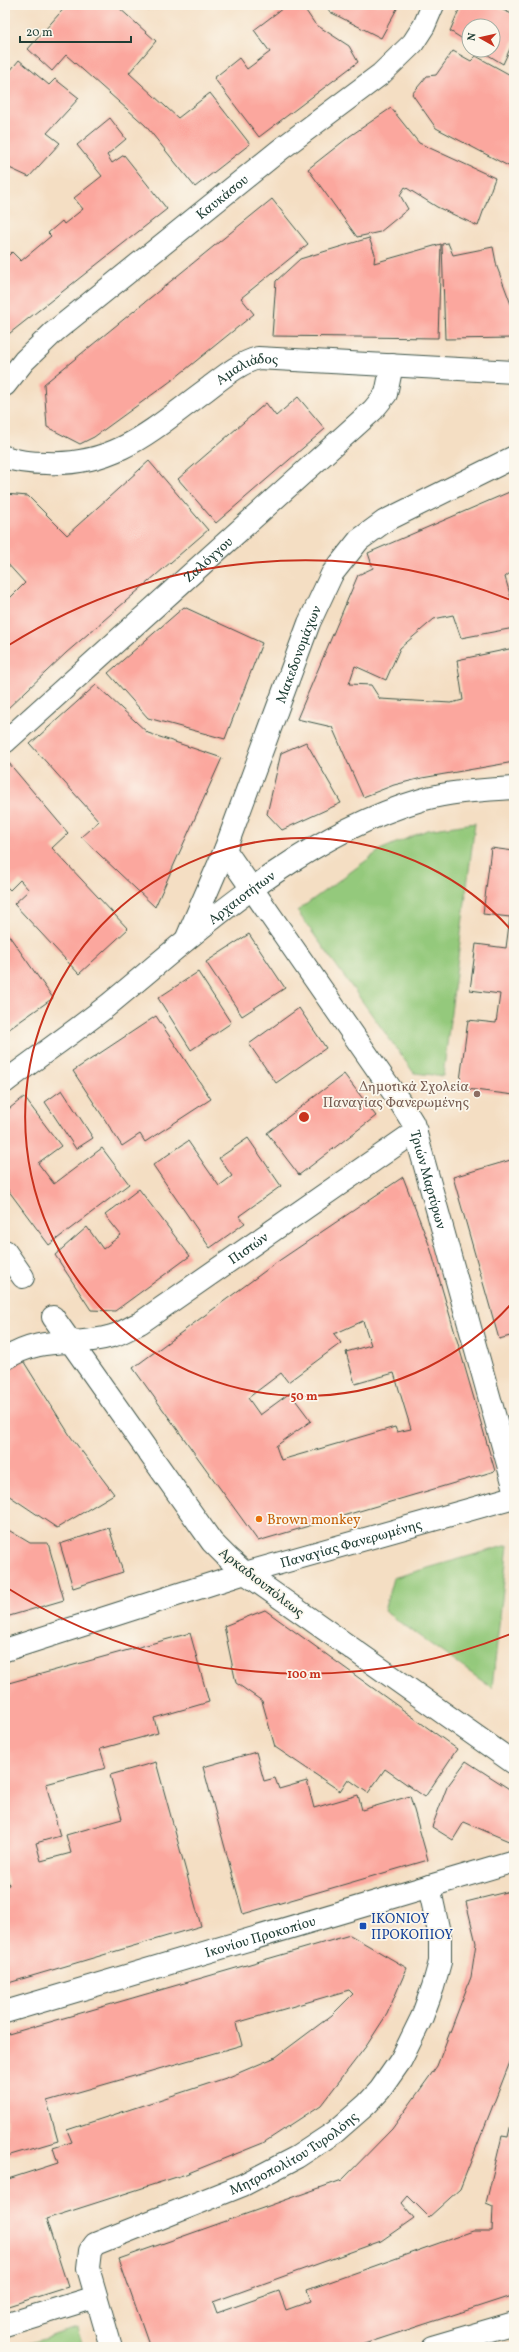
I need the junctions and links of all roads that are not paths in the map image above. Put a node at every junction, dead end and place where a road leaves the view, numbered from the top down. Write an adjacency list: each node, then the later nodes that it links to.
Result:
1 (433, 5): 4 (street, Καυκάσου)
2 (392, 365): 3 (street, Αμαλιάδος); 6 (street, Αμαλιάδος); 7 (street, Ζαλόγγου)
3 (514, 372)
4 (5, 385)
5 (514, 457): 9 (street, Μακεδονομάχων)
6 (5, 458)
7 (5, 742)
8 (514, 788): 10 (street, Αρχαιοτήτων)
9 (225, 850): 10 (street, Τριών Μαρτύρων); 11 (street, Μακεδονομάχων)
10 (252, 889): 11 (street, Αρχαιοτήτων); 13 (street, Τριών Μαρτύρων)
11 (186, 940): 12 (street, Αρχαιοτήτων)
12 (5, 1082)
13 (416, 1131): 17 (street, Πιστών); 19 (street, Τριών Μαρτύρων)
14 (5, 1251): 15 (street)
15 (23, 1276)
16 (53, 1317): 17 (street, Αρκαδιουπόλεως)
17 (70, 1341): 18 (street, Πιστών); 21 (street, Αρκαδιουπόλεως)
18 (5, 1359)
19 (514, 1486)
20 (514, 1497): 21 (street, Παναγίας Φανερωμένης)
21 (246, 1573): 22 (street, Παναγίας Φανερωμένης); 23 (street, Αρκαδιουπόλεως)
22 (5, 1650)
23 (514, 1763)
24 (514, 1861): 25 (street, Ικονίου Προκοπίου)
25 (429, 1886): 26 (street, Ικονίου Προκοπίου); 27 (street, Μητροπολίτου Τυρολόης)
26 (5, 2012)
27 (96, 2297): 29 (street); 30 (street, Μητροπολίτου Τυρολόης)
28 (514, 2323): 31 (street)
29 (5, 2325)
30 (111, 2347)
31 (432, 2347)

